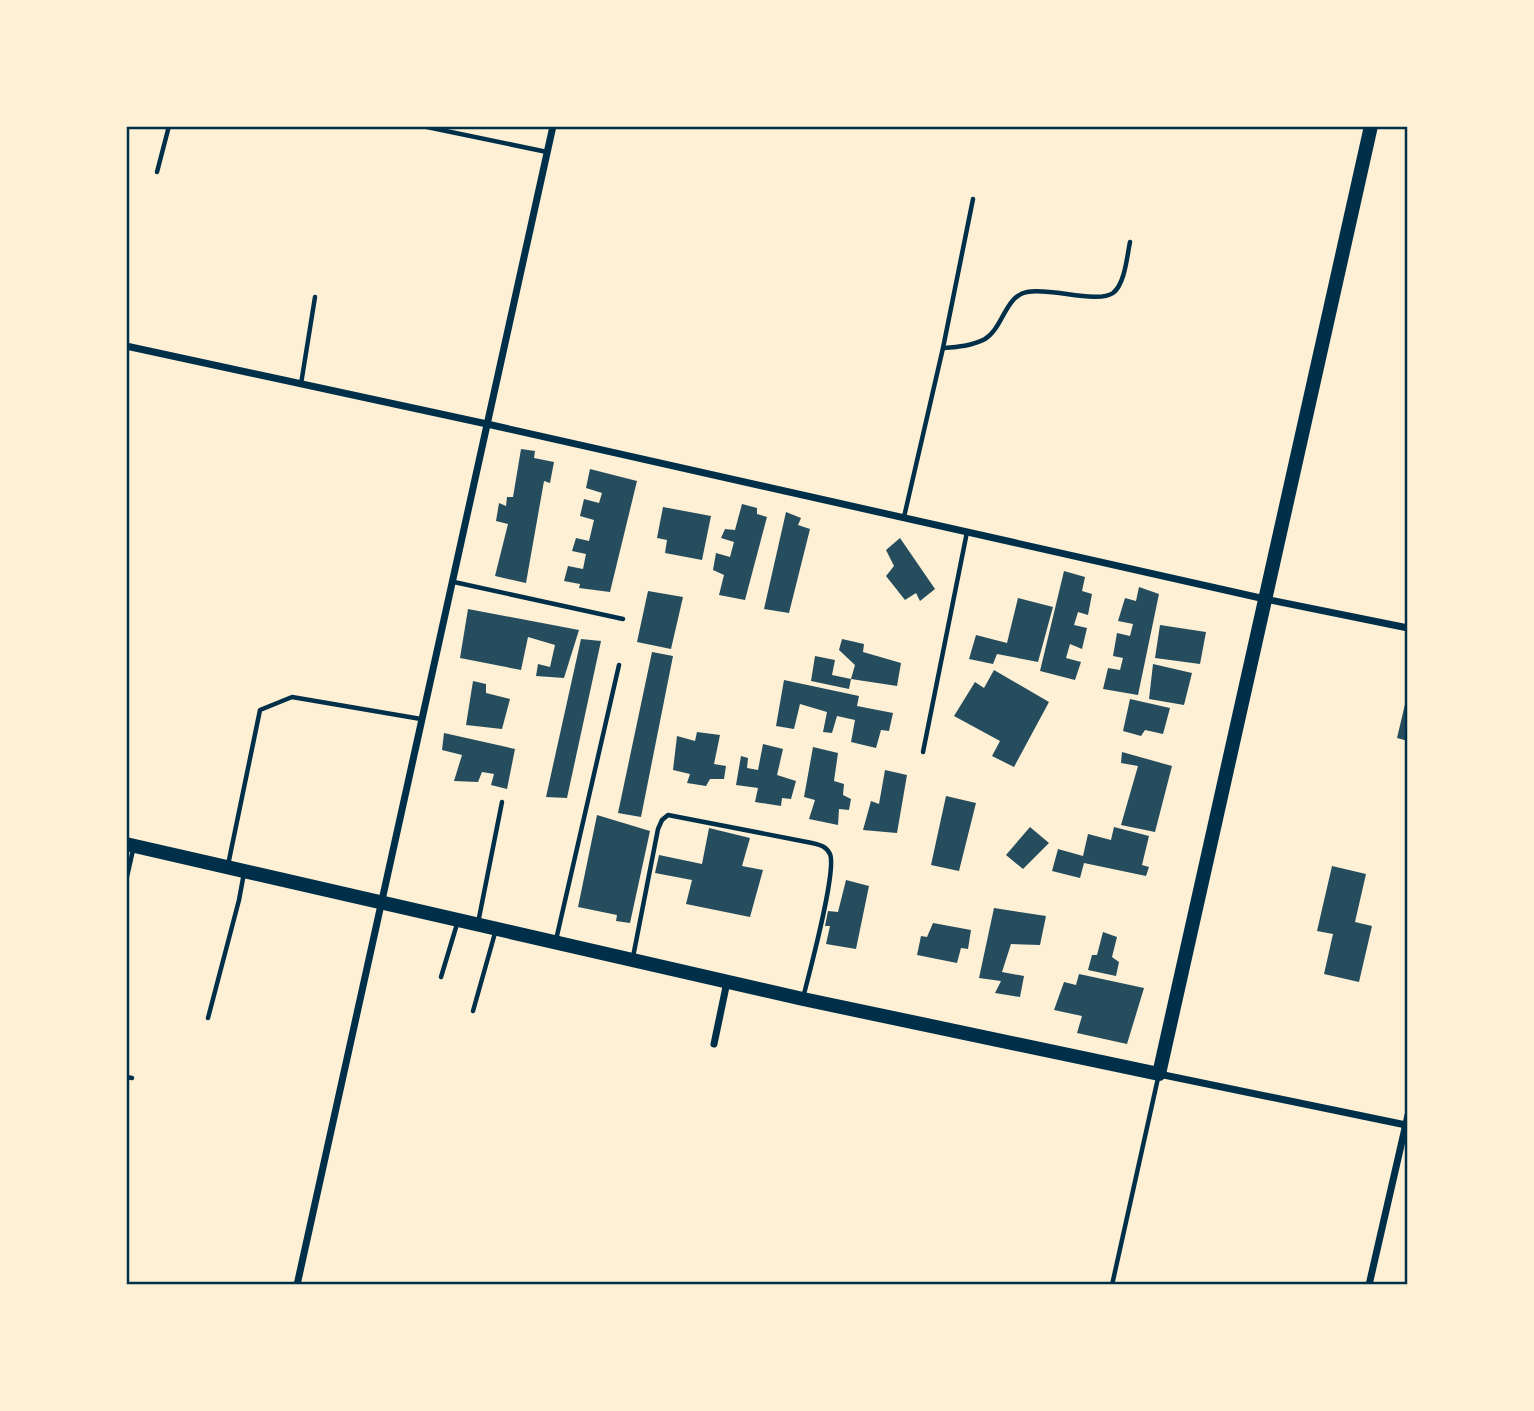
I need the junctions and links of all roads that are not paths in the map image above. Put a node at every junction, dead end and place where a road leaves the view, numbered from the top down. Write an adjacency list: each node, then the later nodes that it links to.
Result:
1 (169, 126): 6 (lane)
2 (422, 126): 5 (lane)
3 (553, 126): 5 (street)
4 (1371, 126): 17 (main road)
5 (547, 152): 13 (street)
6 (157, 172)
7 (973, 199): 11 (lane)
8 (1130, 242): 11 (lane)
9 (315, 297): 12 (lane)
10 (126, 346): 12 (street)
11 (943, 348): 14 (lane)
12 (301, 384): 13 (street)
13 (487, 424): 14 (street); 16 (street)
14 (904, 517): 15 (street)
15 (968, 532): 17 (street); 22 (lane)
16 (454, 582): 18 (lane); 21 (street)
17 (1265, 599): 19 (street); 40 (main road)
18 (623, 619)
19 (1408, 628)
20 (619, 665): 32 (lane)
21 (422, 719): 25 (lane); 28 (street)
22 (923, 752)
23 (502, 802): 30 (lane)
24 (130, 845): 25 (main road); 27 (lane)
25 (228, 867): 26 (main road)
26 (244, 871): 28 (main road); 38 (lane)
27 (126, 881)
28 (383, 902): 29 (main road); 43 (street)
29 (458, 919): 30 (main road); 34 (lane)
30 (478, 924): 31 (main road)
31 (496, 928): 32 (main road); 37 (lane)
32 (555, 942): 33 (main road)
33 (632, 960): 35 (main road); 36 (lane)
34 (441, 977)
35 (727, 981): 36 (main road); 39 (street)
36 (803, 999): 40 (main road)
37 (473, 1011)
38 (208, 1018)
39 (714, 1044)
40 (1159, 1074): 42 (street); 44 (lane)
41 (1408, 1115): 42 (street)
42 (1407, 1126): 45 (street)
43 (297, 1285)
44 (1112, 1285)
45 (1369, 1285)

